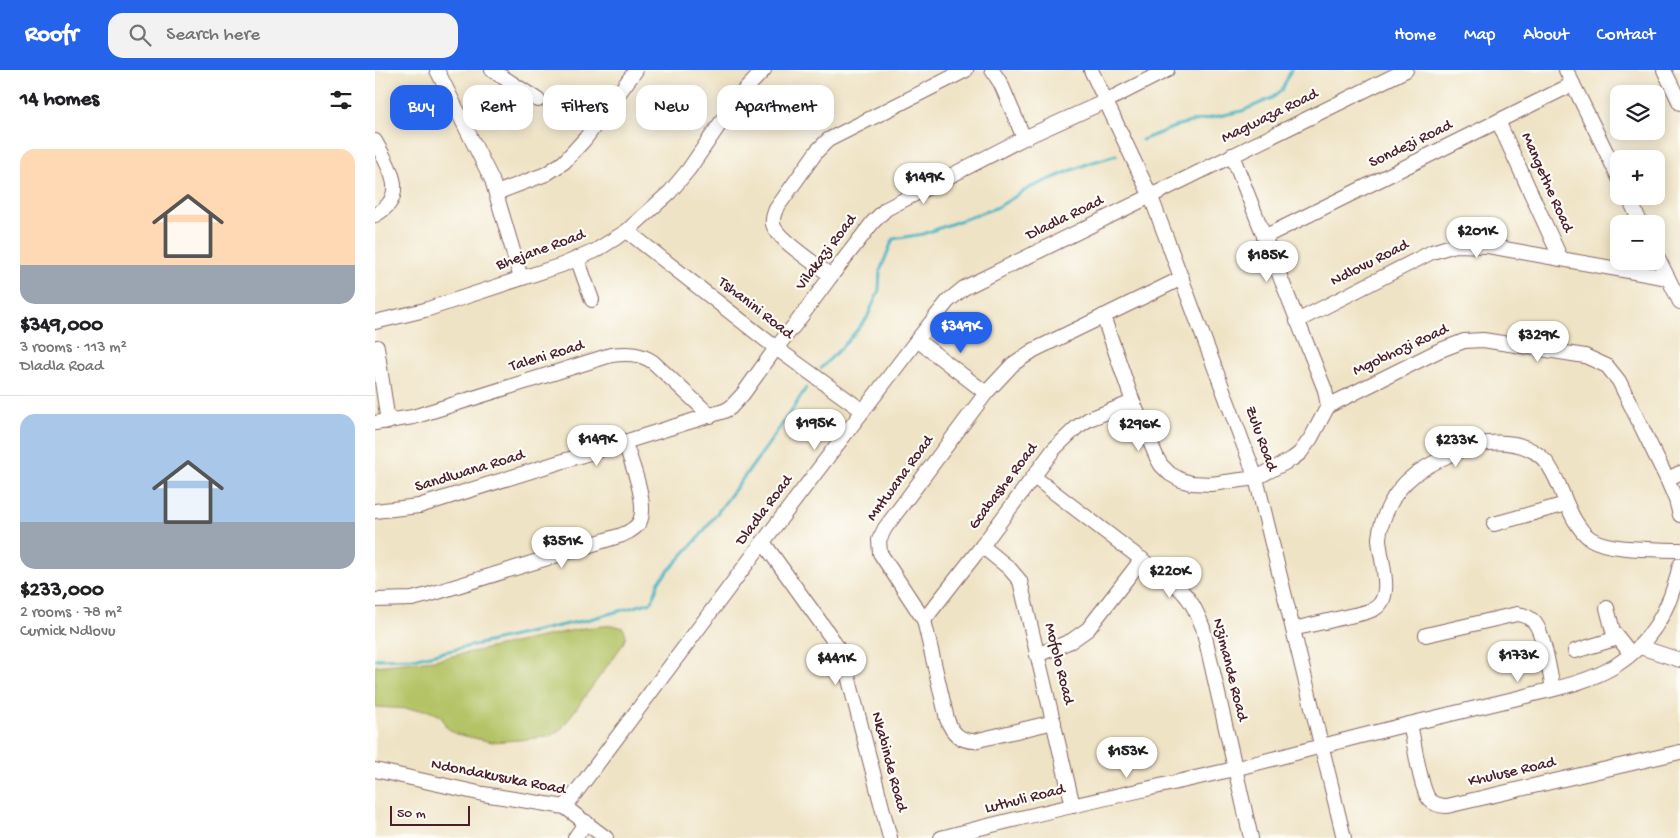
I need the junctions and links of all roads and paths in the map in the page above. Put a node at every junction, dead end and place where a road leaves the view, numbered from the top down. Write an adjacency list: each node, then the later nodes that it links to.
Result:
1 (437, 70): 21 (street)
2 (492, 70): 13 (street)
3 (764, 70): 24 (street, Bhejane Road)
4 (966, 70): 29 (street)
5 (992, 70): 17 (street)
6 (1091, 70): 14 (street, Zulu Road)
7 (1167, 70): 14 (street, Vilakazi Road)
8 (1406, 70): 19 (street, Magwaza Road)
9 (1566, 70): 12 (street)
10 (1664, 70): 15 (street)
11 (632, 71): 21 (street)
12 (1573, 84): 16 (street, Sondezi Road); 20 (street)
13 (538, 100)
14 (1106, 101): 17 (street, Vilakazi Road); 22 (street, Zulu Road)
15 (1680, 103)
16 (1498, 121): 25 (street, Sondezi Road); 27 (street, Mangethe Road)
17 (1024, 138): 29 (street, Vilakazi Road)
18 (375, 141): 23 (street)
19 (1232, 154): 22 (street, Magwaza Road); 25 (street)
20 (1610, 160)
21 (497, 194): 30 (street)
22 (1151, 197): 31 (street, Zulu Road); 38 (street, Dladla Road)
23 (375, 215)
24 (627, 231): 26 (street, Bhejane Road); 40 (street, Tshanini Road)
25 (1264, 237): 36 (street)
26 (577, 258): 30 (street, Bhejane Road); 33 (street)
27 (1561, 259): 32 (street, Ndlovu Road); 36 (street, Ndlovu Road)
28 (1664, 270): 32 (street)
29 (831, 276): 40 (street, Vilakazi Road)
30 (521, 278): 37 (street, Bhejane Road)
31 (1182, 278): 35 (street, Mntwana Road); 50 (street, Zulu Road)
32 (1668, 278): 34 (street)
33 (593, 300)
34 (1680, 302)
35 (1103, 316): 41 (street, Mntwana Road); 42 (street)
36 (1297, 321): 43 (street)
37 (375, 322)
38 (917, 340): 41 (street); 44 (street, Dladla Road)
39 (377, 347): 46 (street)
40 (776, 348): 44 (street, Tshanini Road); 45 (street, Sandlwana Road)
41 (987, 393): 63 (street, Mntwana Road)
42 (1133, 402): 49 (street, Gcabashe Road); 50 (street)
43 (1328, 406): 50 (street); 51 (street, Mgobhozi Road)
44 (863, 411): 56 (street, Dladla Road)
45 (711, 416): 46 (street, Taleni Road); 47 (street, Sandlwana Road)
46 (381, 422)
47 (625, 443): 53 (street, Sandlwana Road); 61 (street)
48 (1680, 473): 51 (street)
49 (1034, 477): 57 (street, Gcabashe Road); 59 (street, Nzimande Road)
50 (1256, 478): 64 (street, Zulu Road)
51 (1667, 479): 54 (street, Mgobhozi Road)
52 (1566, 504): 55 (street); 58 (street); 64 (street)
53 (375, 511)
54 (1680, 515)
55 (1494, 524)
56 (763, 542): 79 (street, Dladla Road); 83 (street, Nkabinde Road)
57 (982, 546): 63 (street, Gcabashe Road); 69 (street, Mofolo Road)
58 (1680, 550)
59 (1142, 559): 69 (street); 76 (street, Nzimande Road)
60 (1680, 565): 68 (street)
61 (375, 600)
62 (1607, 608): 66 (street)
63 (924, 620): 72 (street, Mntwana Road)
64 (1293, 629): 74 (street, Zulu Road)
65 (1426, 636): 71 (street)
66 (1618, 638): 67 (street); 68 (street)
67 (1575, 651)
68 (1636, 651): 70 (street); 71 (street)
69 (1037, 655): 72 (street, Mofolo Road)
70 (1680, 660)
71 (1553, 689): 73 (street)
72 (1054, 722): 78 (street, Mofolo Road)
73 (1410, 724): 74 (street); 75 (street, Khuluse Road)
74 (1321, 746): 76 (street, Luthuli Road); 86 (street, Zulu Road)
75 (1680, 752)
76 (1235, 768): 78 (street, Luthuli Road); 85 (street, Nzimande Road)
77 (375, 770): 79 (street, Ndondakusuka Road)
78 (1073, 806): 84 (street, Luthuli Road)
79 (565, 807): 80 (street, Ndondakusuka Road)
80 (586, 822): 81 (street); 82 (street, Ndondakusuka Road)
81 (575, 838)
82 (606, 838)
83 (890, 838)
84 (941, 838)
85 (1251, 838)
86 (1344, 838)

